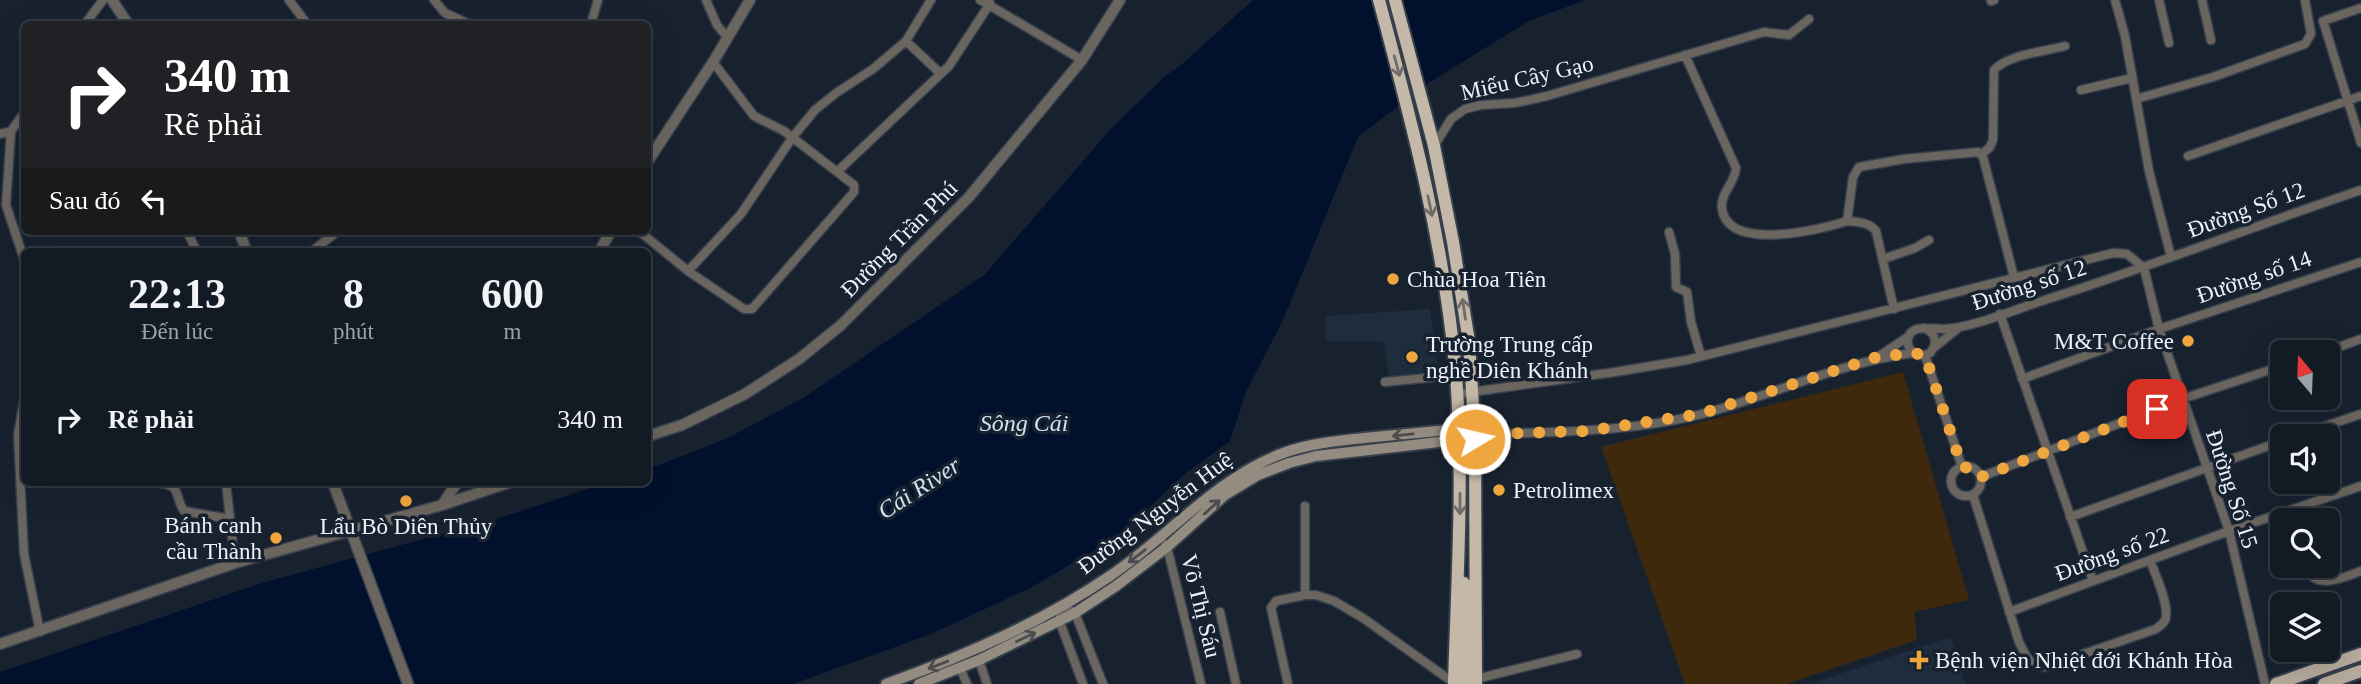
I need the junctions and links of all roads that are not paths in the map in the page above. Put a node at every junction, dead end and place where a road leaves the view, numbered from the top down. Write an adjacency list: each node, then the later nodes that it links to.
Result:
1 (103, 0): 19 (street)
2 (112, 0): 20 (street)
3 (289, 0): 21 (street)
4 (434, 0): 22 (street)
5 (598, 0): 23 (street)
6 (706, 0): 24 (street)
7 (750, 0): 24 (street)
8 (931, 0): 26 (street)
9 (1120, 0): 30 (street, Đường Trần Phú)
10 (1379, 0): 76 (highway, one-way to 76)
11 (1395, 0): 42 (highway)
12 (2115, 0): 33 (street)
13 (2159, 0): 27 (street)
14 (2202, 0): 25 (street)
15 (2305, 0): 36 (street)
16 (987, 2): 30 (street); 32 (street)
17 (2361, 8): 37 (street)
18 (1809, 19): 29 (street, Miếu Cây Gạo)
19 (87, 21)
20 (126, 21)
21 (305, 21)
22 (463, 21)
23 (592, 21)
24 (727, 37): 31 (street)
25 (2211, 40)
26 (906, 41): 32 (street); 41 (street)
27 (2169, 43)
28 (2065, 46): 45 (street)
29 (1685, 55): 42 (street, Miếu Cây Gạo); 49 (street)
30 (1082, 60): 87 (street, Đường Trần Phú)
31 (713, 62): 41 (street); 44 (street)
32 (940, 73): 47 (street)
33 (2132, 78): 34 (street); 36 (street)
34 (2081, 90)
35 (2361, 96): 37 (street)
36 (2136, 99): 56 (street)
37 (2348, 101): 43 (street); 46 (street)
38 (21, 117): 39 (street)
39 (11, 131): 40 (street); 55 (street)
40 (0, 134)
41 (792, 138): 47 (street); 60 (street)
42 (1433, 141): 79 (highway, one-way to 42)
43 (2361, 142)
44 (651, 150)
45 (1982, 154): 49 (street); 61 (street)
46 (2188, 156)
47 (838, 171): 60 (street)
48 (2361, 190): 56 (street, Đường Số 12)
49 (1847, 221): 57 (street)
50 (1669, 232): 73 (street)
51 (333, 235): 54 (street)
52 (644, 235): 60 (street)
53 (1929, 240): 57 (street)
54 (316, 248)
55 (21, 250)
56 (2171, 257): 59 (street, Đường Số 12)
57 (1884, 259): 62 (street)
58 (2361, 262): 66 (street, Đường số 14)
59 (2144, 268): 61 (street); 63 (street, Đường số 12); 66 (street, Đường Số 15)
60 (688, 271)
61 (2014, 276): 62 (street)
62 (1894, 309): 73 (street)
63 (2000, 314): 64 (street, Đường số 12); 77 (street)
64 (1959, 327): 65 (street, Đường số 12); 70 (street)
65 (1925, 328): 67 (street); 70 (street)
66 (2159, 329): 77 (street, Đường số 14); 81 (street, Đường Số 15)
67 (1909, 336): 71 (street); 74 (street)
68 (2361, 339): 69 (street)
69 (2340, 347)
70 (1934, 348): 72 (street)
71 (1913, 353): 72 (street); 74 (street)
72 (1925, 355): 90 (street)
73 (1701, 356): 79 (street)
74 (1877, 357): 86 (street)
75 (2270, 370): 81 (street)
76 (1456, 375): 78 (street); 80 (highway)
77 (2022, 379): 103 (street)
78 (1385, 382)
79 (1474, 393): 80 (street); 85 (highway)
80 (1457, 394): 88 (highway)
81 (2182, 399): 91 (street, Đường Số 15); 92 (street)
82 (2361, 414): 84 (street)
83 (21, 418): 123 (street)
84 (2331, 424)
85 (1475, 433): 86 (main road, Đường Nguyễn Huệ); 88 (main road, Đường Nguyễn Huệ); 110 (highway)
86 (1494, 434)
87 (651, 435)
88 (1460, 435): 108 (main road, Đường Nguyễn Huệ); 109 (highway, one-way to 109)
89 (2270, 444): 91 (street)
90 (1962, 467): 92 (street); 99 (street)
91 (2206, 467): 103 (street); 107 (street, Đường Số 15)
92 (1981, 477): 99 (street)
93 (172, 486): 104 (street)
94 (226, 486): 104 (street)
95 (334, 486): 106 (street)
96 (455, 486): 100 (street)
97 (499, 486): 100 (street)
98 (2361, 486): 102 (street)
99 (1973, 495): 121 (street)
100 (442, 505): 106 (street)
101 (1305, 506): 116 (street)
102 (2306, 508)
103 (2070, 517): 115 (street)
104 (230, 519): 112 (street)
105 (2270, 520): 107 (street)
106 (351, 531): 112 (street); 131 (street)
107 (2229, 531): 111 (street, Đường số 22); 141 (street, Đường Số 15)
108 (1164, 543): 117 (main road, Đường Nguyễn Huệ, one-way to 117); 119 (main road, Đường Nguyễn Huệ); 138 (street, Võ Thị Sáu)
109 (1460, 548): 118 (highway); 130 (highway)
110 (1475, 548): 118 (highway); 130 (highway)
111 (2150, 561): 115 (street, Đường số 22); 121 (street)
112 (235, 563): 123 (street)
113 (2361, 571): 114 (street)
114 (2314, 578)
115 (2093, 582): 121 (street, Đường số 22)
116 (1305, 595): 130 (street); 140 (street)
117 (1063, 605): 119 (street); 122 (street); 132 (main road, Đường Nguyễn Huệ, one-way to 132)
118 (1466, 606): 130 (highway)
119 (1075, 612): 122 (main road, Đường Nguyễn Huệ); 137 (street)
120 (1220, 612): 139 (street)
121 (2009, 612)
122 (1059, 620): 127 (main road, Đường Nguyễn Huệ, one-way to 122); 136 (street)
123 (40, 632): 124 (street)
124 (0, 644)
125 (1577, 654): 130 (street)
126 (2358, 655): 129 (main road); 142 (main road)
127 (979, 660): 128 (main road, Đường Nguyễn Huệ); 135 (street)
128 (960, 668): 133 (main road, Đường Nguyễn Huệ); 134 (street)
129 (2361, 673): 143 (main road)
130 (1465, 683)
131 (408, 684)
132 (886, 684)
133 (919, 684)
134 (967, 684)
135 (987, 684)
136 (1083, 684)
137 (1103, 684)
138 (1200, 684)
139 (1236, 684)
140 (1288, 684)
141 (2265, 684)
142 (2276, 684)
143 (2324, 684)

